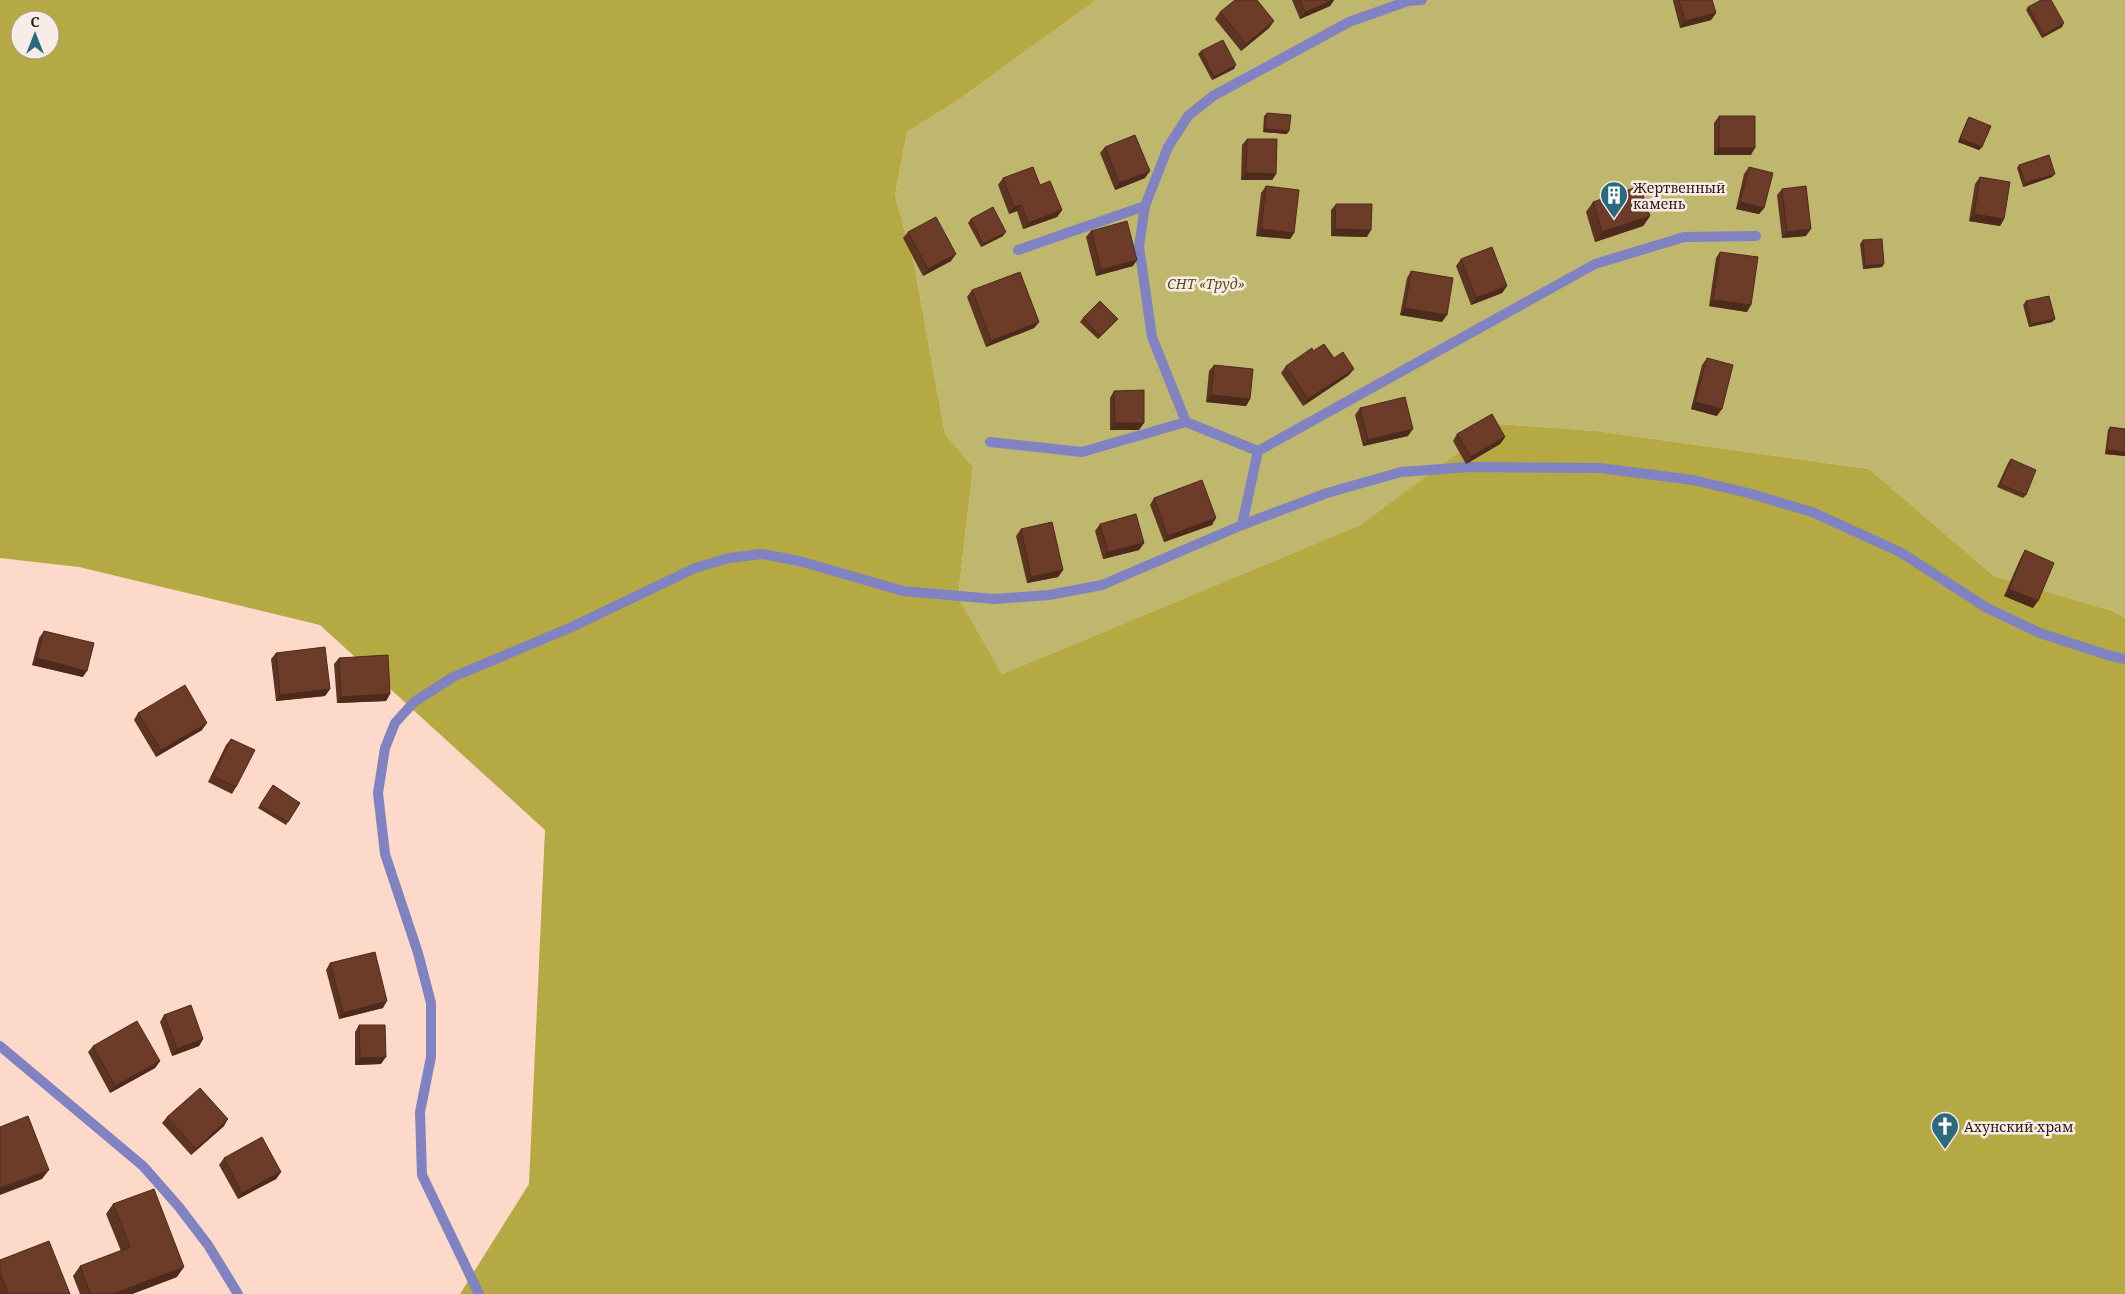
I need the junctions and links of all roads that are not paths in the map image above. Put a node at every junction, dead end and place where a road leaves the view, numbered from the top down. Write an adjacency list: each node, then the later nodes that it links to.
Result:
1 (1422, 0): 2 (street)
2 (1145, 206): 4 (street); 5 (street)
3 (1756, 236): 7 (street)
4 (1018, 250)
5 (1186, 422): 6 (street); 7 (street)
6 (990, 442)
7 (1258, 451): 8 (street)
8 (1242, 525): 9 (street); 12 (street)
9 (2125, 659)
10 (0, 1046): 11 (street)
11 (238, 1294)
12 (479, 1294)

